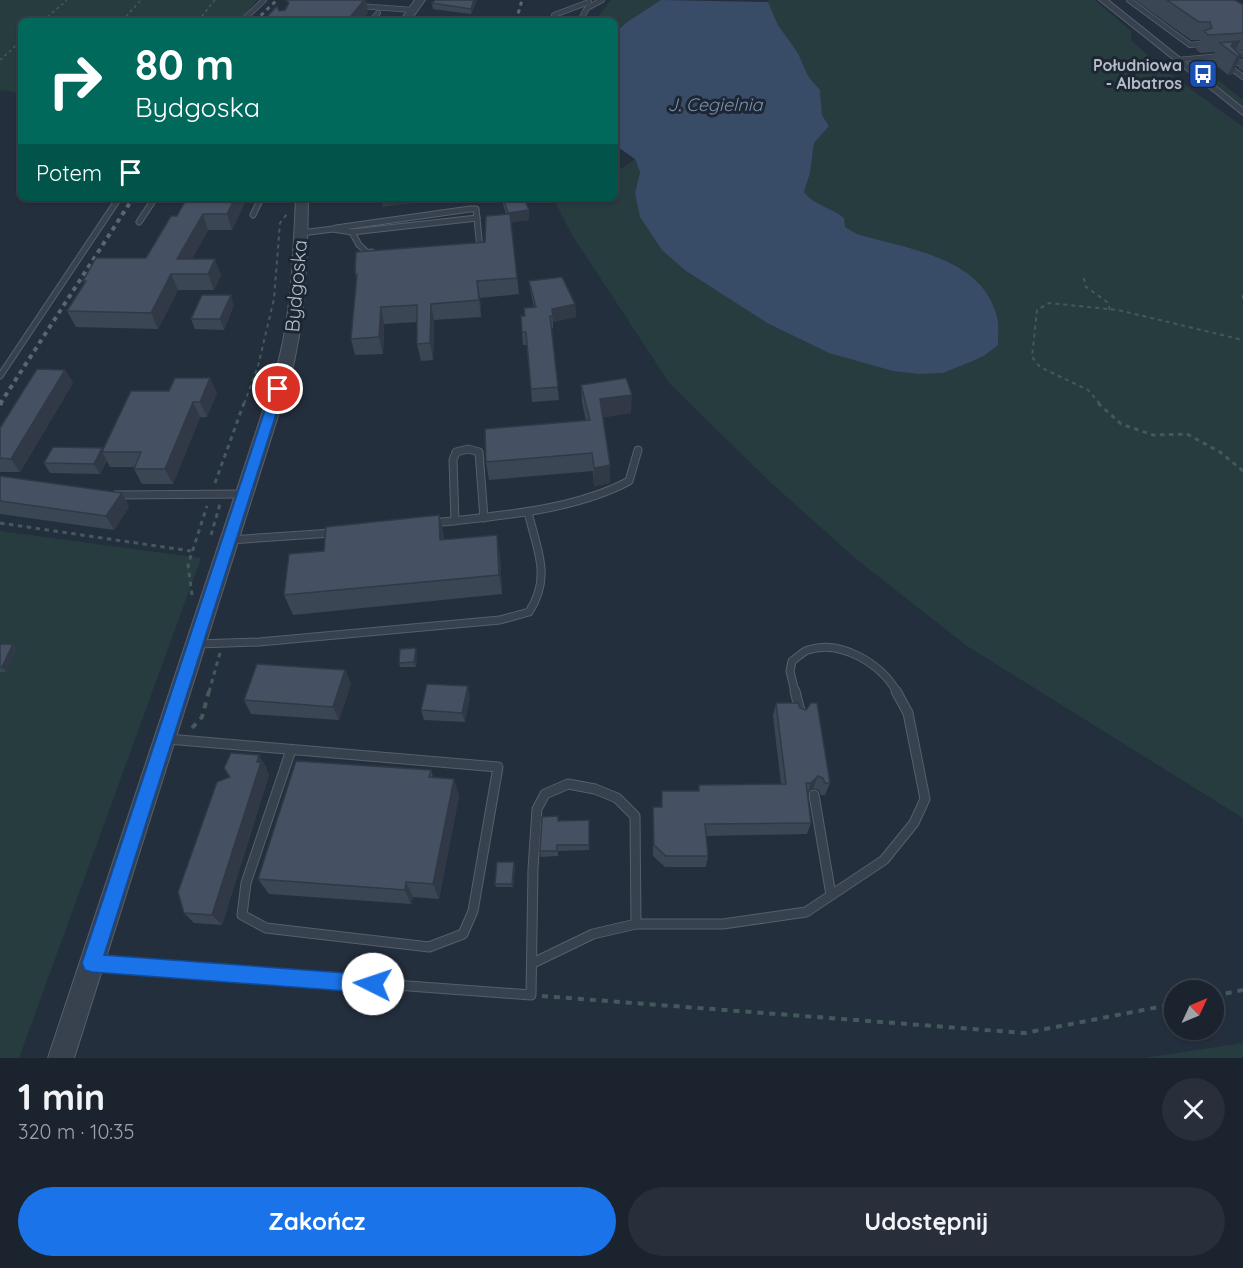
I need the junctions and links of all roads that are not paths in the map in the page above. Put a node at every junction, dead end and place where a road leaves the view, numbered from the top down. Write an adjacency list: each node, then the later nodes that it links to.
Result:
1 (264, 0): 11 (lane)
2 (420, 0): 9 (street)
3 (602, 0): 8 (lane)
4 (1102, 0): 18 (street)
5 (1129, 0): 16 (lane)
6 (589, 1): 8 (lane); 14 (lane)
7 (349, 5): 9 (lane)
8 (587, 8): 15 (lane)
9 (413, 10): 13 (street)
10 (378, 13): 12 (lane)
11 (245, 18)
12 (374, 18)
13 (407, 18)
14 (554, 18)
15 (582, 18)
16 (1200, 44)
17 (1243, 54): 18 (lane)
18 (1178, 60): 21 (street)
19 (1243, 62): 20 (lane)
20 (1243, 77)
21 (1243, 112)
22 (117, 201): 34 (lane)
23 (152, 201): 28 (lane)
24 (260, 201): 26 (lane)
25 (296, 204): 31 (street, Bydgoska)
26 (253, 215)
27 (477, 218): 29 (lane); 30 (lane); 32 (lane)
28 (139, 222)
29 (333, 229): 30 (lane); 31 (lane)
30 (352, 232): 33 (lane)
31 (301, 233): 37 (street, Bydgoska)
32 (480, 250)
33 (379, 252)
34 (0, 376)
35 (638, 450): 38 (lane)
36 (106, 494): 37 (lane)
37 (244, 494): 43 (street, Bydgoska)
38 (528, 512): 39 (lane); 44 (lane)
39 (484, 518): 40 (lane); 40 (lane)
40 (455, 521): 41 (lane)
41 (422, 524)
42 (344, 532): 43 (lane)
43 (230, 540): 44 (street, Bydgoska)
44 (196, 644): 46 (street, Bydgoska)
45 (801, 716): 49 (lane)
46 (165, 739): 47 (lane); 51 (street, Bydgoska)
47 (291, 750): 47 (lane)
48 (814, 795): 49 (lane)
49 (831, 895): 50 (lane)
50 (636, 924): 52 (lane); 52 (lane)
51 (92, 963): 52 (lane); 53 (street, Bydgoska)
52 (533, 963)
53 (61, 1058)

